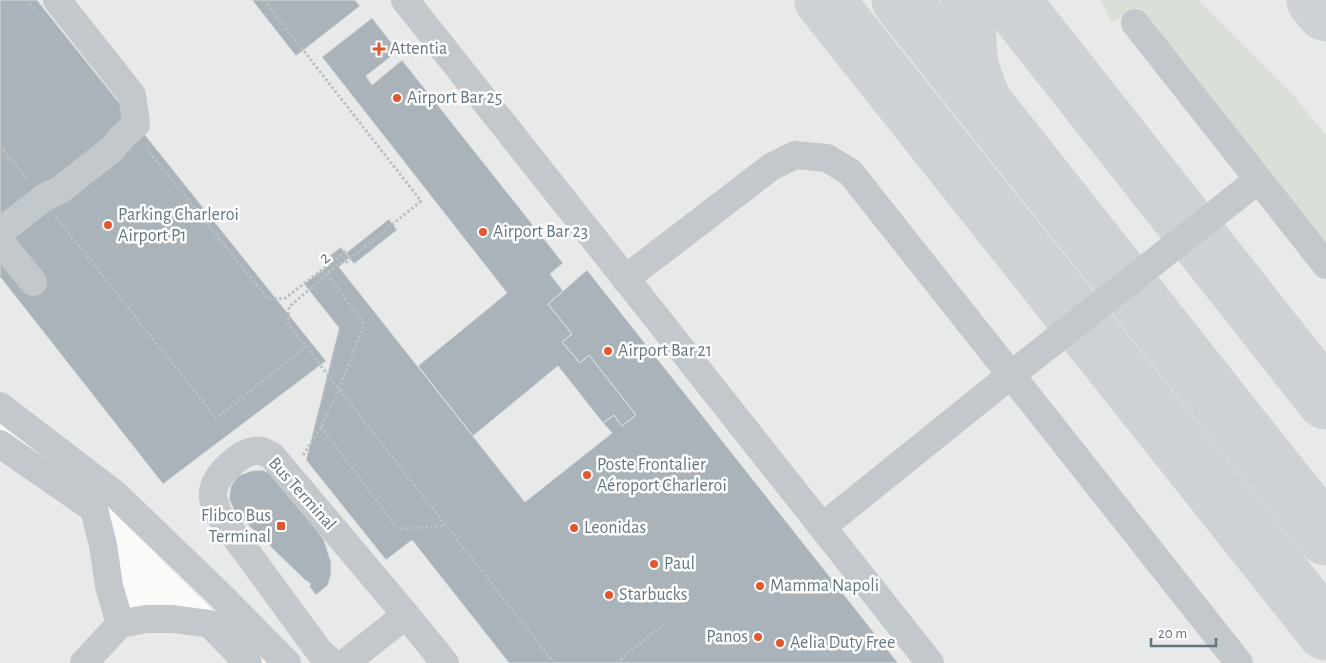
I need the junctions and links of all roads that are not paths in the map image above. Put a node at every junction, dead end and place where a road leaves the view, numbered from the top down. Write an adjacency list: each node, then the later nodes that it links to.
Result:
1 (405, 0): 8 (street)
2 (46, 6): 5 (street, bridge)
3 (1135, 23): 4 (street)
4 (1258, 180): 7 (street); 10 (street)
5 (0, 232)
6 (0, 241): 9 (street)
7 (1326, 265)
8 (626, 279): 10 (street); 13 (street)
9 (33, 282)
10 (1011, 375): 13 (street); 23 (street)
11 (0, 406): 18 (street)
12 (0, 444): 15 (street)
13 (822, 526): 22 (street)
14 (406, 615): 19 (street, Bus Terminal); 20 (street); 21 (street)
15 (120, 624): 16 (street); 17 (street)
16 (84, 663)
17 (248, 663)
18 (287, 663)
19 (332, 663)
20 (345, 663)
21 (445, 663)
22 (930, 663)
23 (1239, 663)

